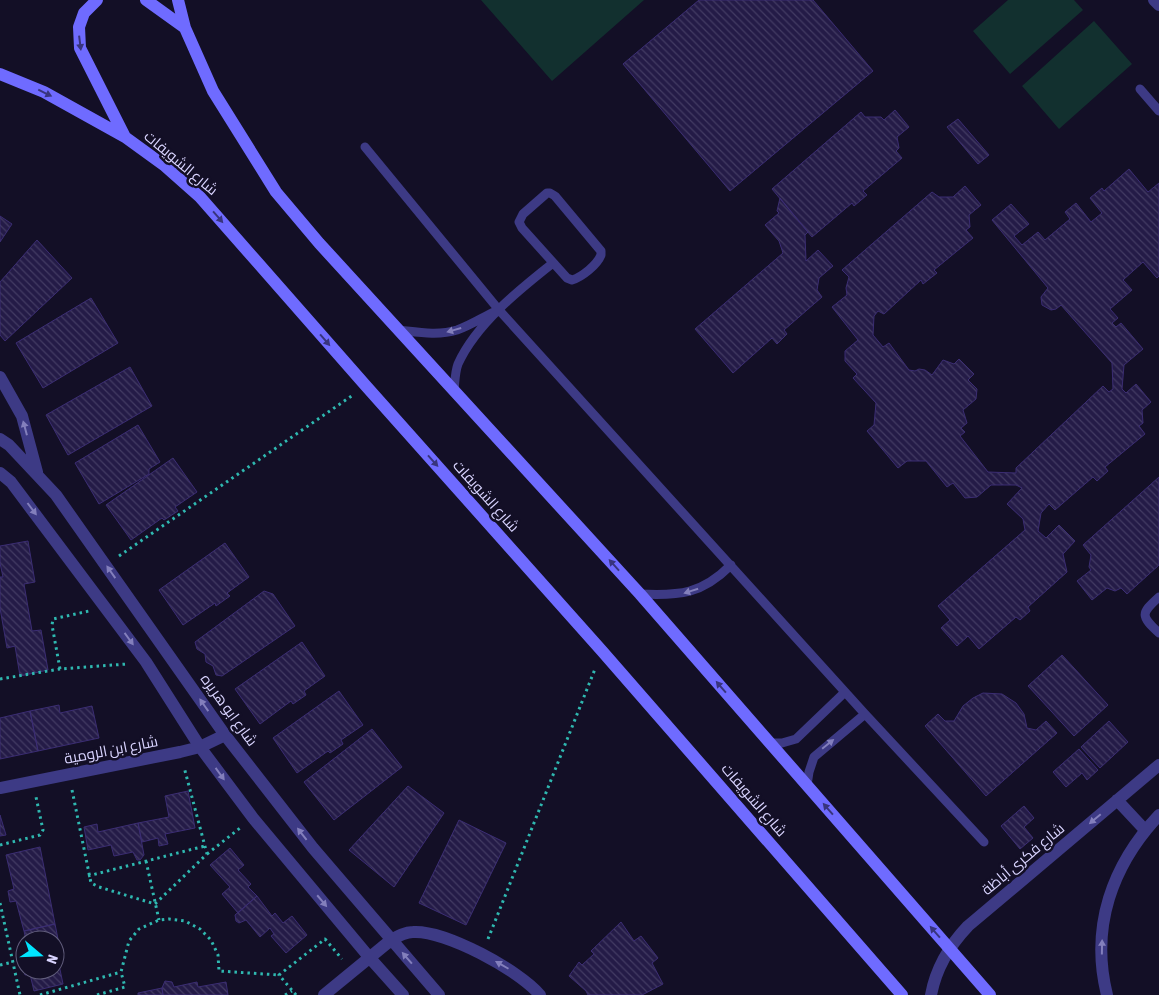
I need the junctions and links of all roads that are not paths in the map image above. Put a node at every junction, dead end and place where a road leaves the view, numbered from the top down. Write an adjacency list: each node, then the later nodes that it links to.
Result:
1 (97, 0): 10 (main road, one-way to 10)
2 (146, 0): 6 (main road)
3 (178, 0): 6 (main road)
4 (1154, 0): 5 (street)
5 (1159, 5)
6 (185, 28): 14 (main road)
7 (0, 74): 10 (main road, شارع الشويفات, one-way to 10)
8 (1140, 90): 9 (lane)
9 (1159, 111)
10 (124, 137): 43 (main road, شارع الشويفات, one-way to 43)
11 (365, 147): 13 (lane)
12 (553, 263): 12 (lane); 13 (lane)
13 (498, 310): 14 (lane, one-way to 14); 16 (lane); 20 (lane)
14 (398, 330): 16 (main road)
15 (0, 377): 19 (street, one-way to 15)
16 (454, 390): 21 (main road, one-way to 16)
17 (0, 439): 19 (street, شارع ابو هريره)
18 (0, 473): 28 (street, one-way to 28)
19 (38, 475): 26 (street, شارع ابو هريره, one-way to 19)
20 (731, 565): 21 (lane, one-way to 21); 24 (lane)
21 (640, 594): 27 (main road, one-way to 21)
22 (1159, 597): 23 (lane)
23 (1159, 634)
24 (845, 692): 25 (lane); 27 (lane)
25 (865, 714): 30 (lane, one-way to 25); 35 (lane)
26 (225, 735): 28 (street, شارع ابن الرومية); 36 (street, شارع ابو هريره, one-way to 26)
27 (770, 743): 30 (main road)
28 (200, 747): 31 (street, شارع ابن الرومية); 38 (street, one-way to 38)
29 (1159, 765): 32 (street, شارع فكرى أباظة)
30 (807, 785): 37 (main road, one-way to 30)
31 (0, 788)
32 (1117, 800): 34 (street); 37 (street, شارع فكرى أباظة, one-way to 37)
33 (1159, 815): 34 (street)
34 (1145, 830): 46 (street, one-way to 34)
35 (984, 842)
36 (391, 940): 38 (street); 41 (street, شارع ابو هريره, one-way to 36); 42 (street, one-way to 36)
37 (949, 948): 44 (street, شارع فكرى أباظة); 45 (main road)
38 (369, 957): 39 (street); 40 (street)
39 (324, 995)
40 (403, 995)
41 (439, 995)
42 (540, 995)
43 (902, 995)
44 (931, 995)
45 (990, 995)
46 (1107, 995)

